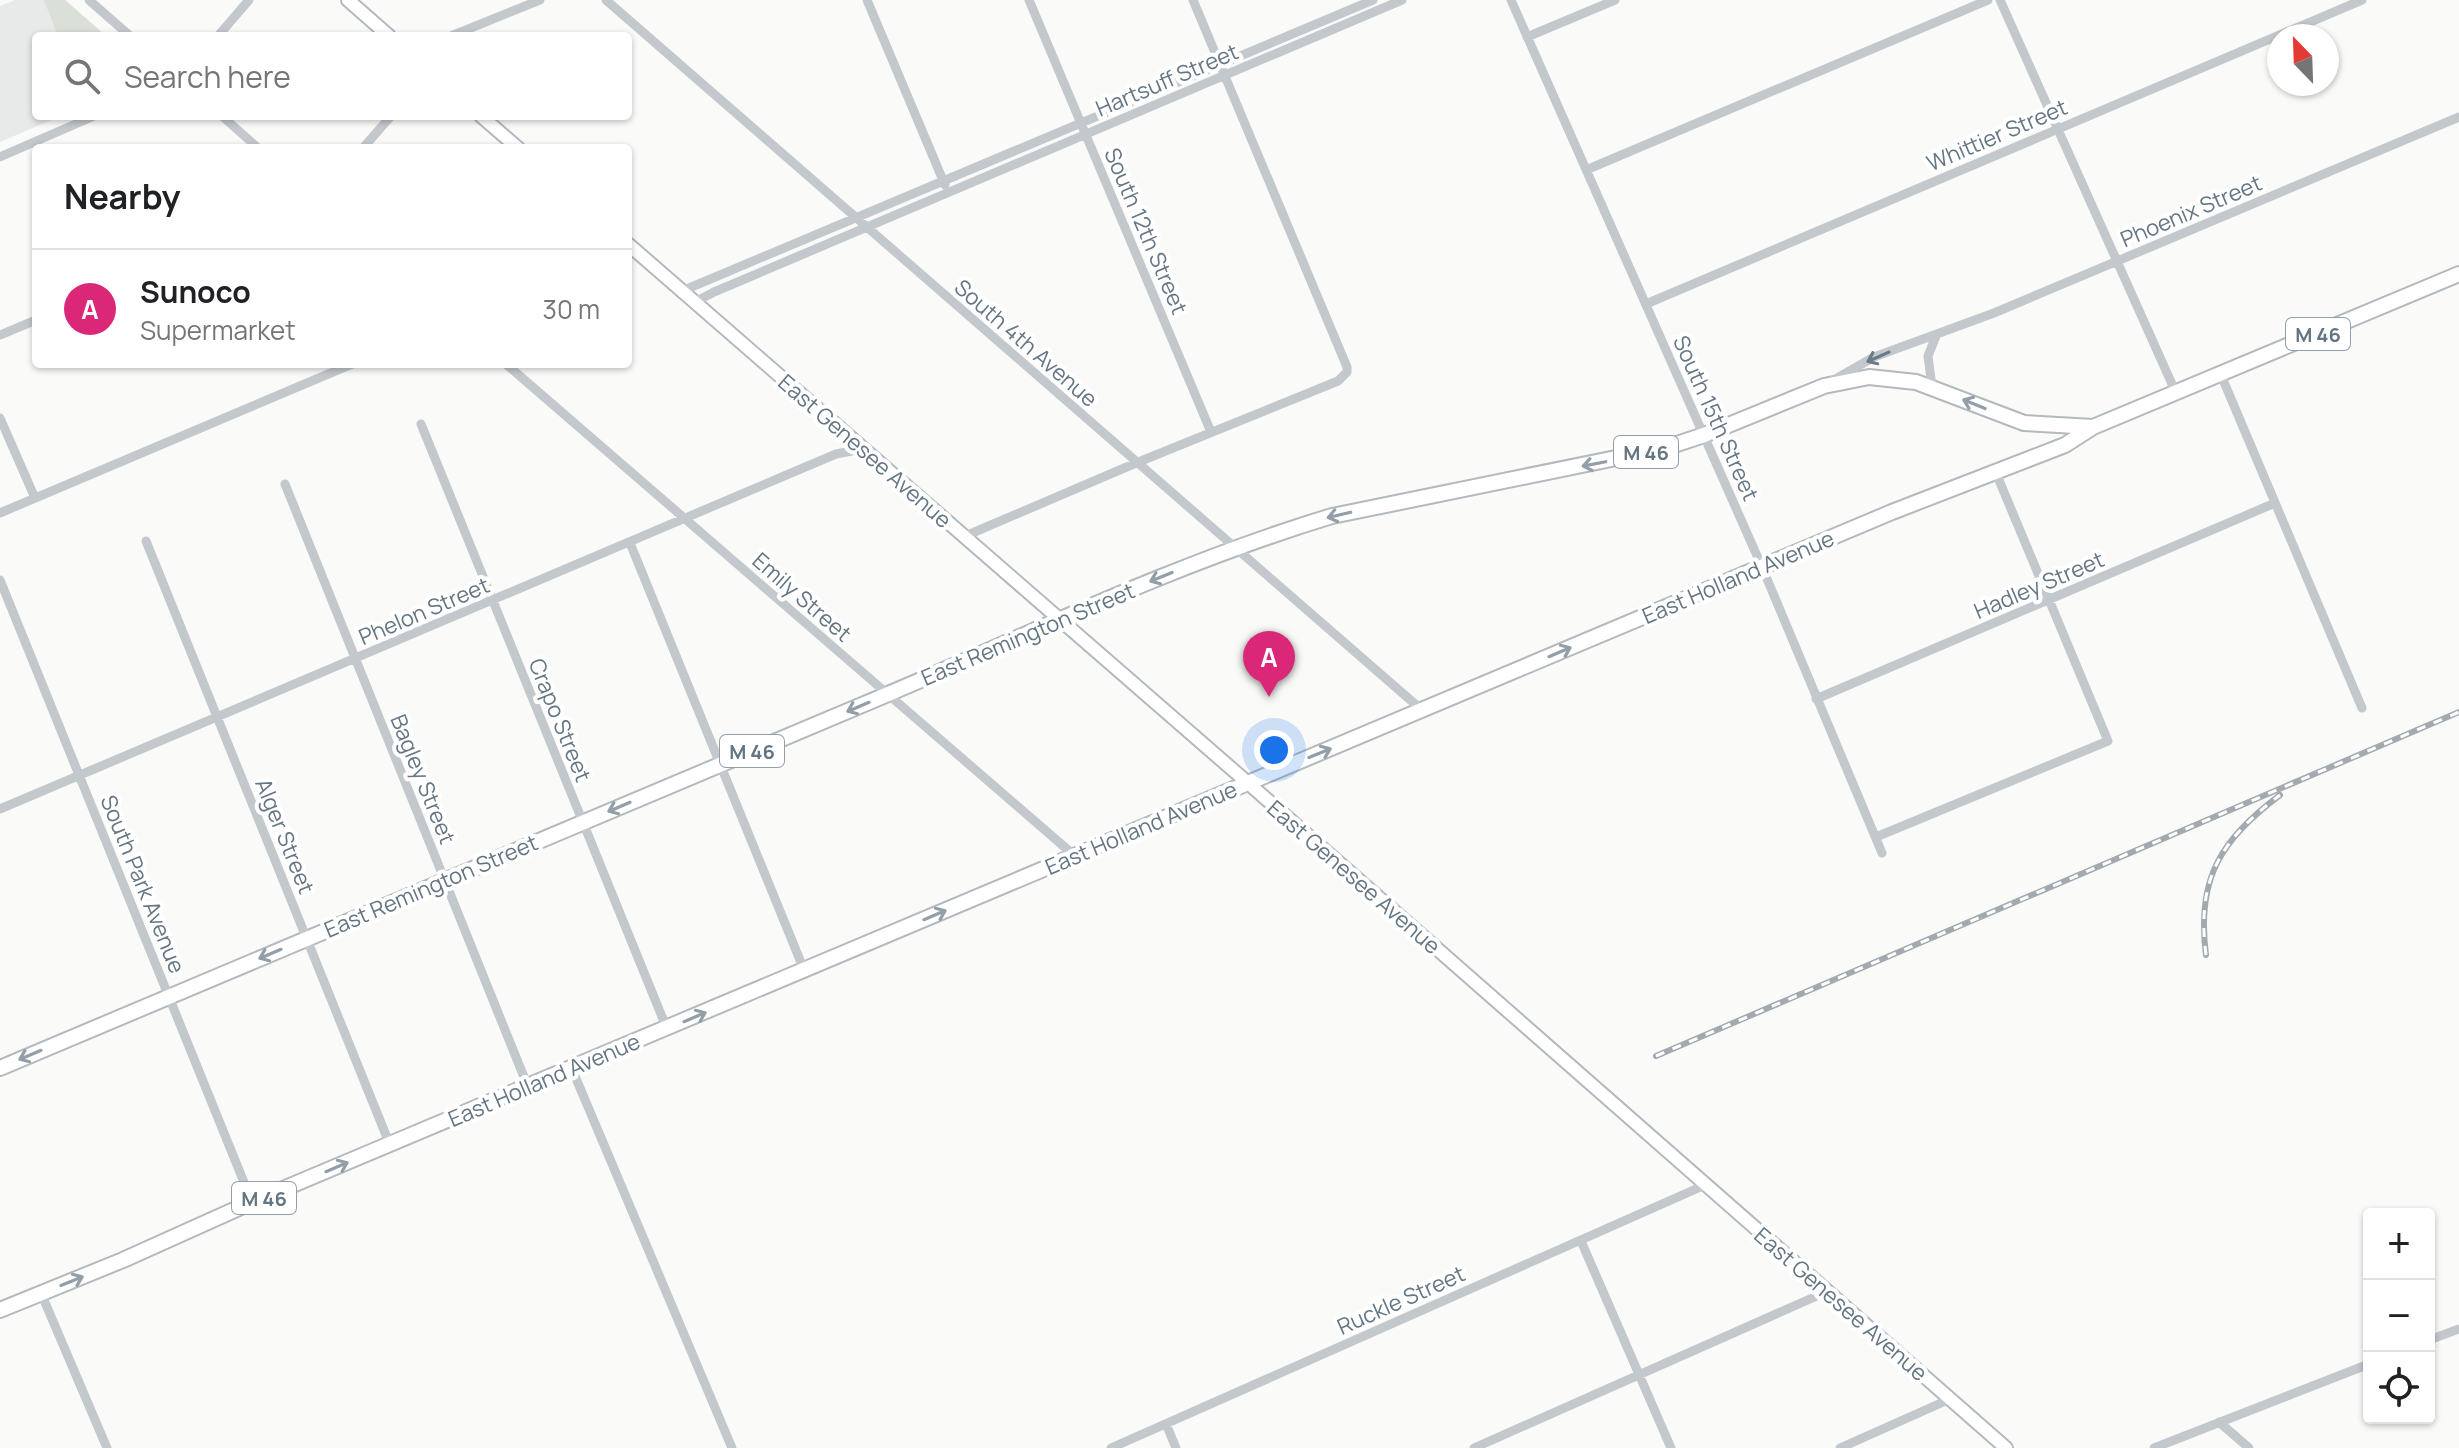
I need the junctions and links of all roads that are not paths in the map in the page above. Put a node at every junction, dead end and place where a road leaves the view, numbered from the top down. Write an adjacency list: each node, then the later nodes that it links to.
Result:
1 (89, 0): 17 (street)
2 (249, 0): 18 (street)
3 (348, 0): 19 (main road)
4 (540, 0): 20 (street)
5 (606, 0): 39 (street, South 4th Avenue)
6 (867, 0): 37 (street)
7 (1029, 0): 29 (street, South 12th Street)
8 (1193, 0): 22 (street)
9 (1373, 0): 16 (street, Hartsuff Street)
10 (1402, 0): 16 (street, Hartsuff Street)
11 (1511, 0): 21 (street, South 15th Street)
12 (1615, 0): 21 (street)
13 (1988, 0): 36 (street)
14 (2000, 0): 30 (street)
15 (2362, 0): 30 (street, Whittier Street)
16 (1357, 8): 22 (street, Hartsuff Street); 23 (street, Hartsuff Street)
17 (125, 32)
18 (221, 32)
19 (384, 32)
20 (461, 32)
21 (1527, 37): 36 (street, South 15th Street)
22 (1219, 64): 23 (street); 29 (street, Hartsuff Street)
23 (1224, 75): 31 (street, Hartsuff Street); 59 (street)
24 (2459, 117): 42 (street, Phoenix Street)
25 (85, 120): 35 (street)
26 (226, 120): 32 (street)
27 (388, 120): 33 (street)
28 (486, 120): 34 (main road)
29 (1080, 121): 31 (street, South 12th Street); 37 (street, Hartsuff Street)
30 (2057, 129): 42 (street); 46 (street, Whittier Street)
31 (1086, 134): 38 (street, Hartsuff Street); 59 (street, South 12th Street)
32 (254, 144)
33 (366, 144)
34 (513, 144)
35 (0, 157)
36 (1586, 170): 46 (street, South 15th Street)
37 (942, 179): 38 (street); 39 (street, Hartsuff Street)
38 (947, 192): 40 (street, Hartsuff Street)
39 (855, 217): 40 (street, South 4th Avenue); 44 (street, Hartsuff Street)
40 (865, 226): 45 (street, Hartsuff Street); 62 (street, South 4th Avenue)
41 (632, 247): 44 (main road, East Genesee Avenue)
42 (2116, 262): 49 (street, Phoenix Street); 55 (street)
43 (2459, 274): 52 (highway, East Holland Avenue / M 46)
44 (682, 291): 45 (main road, East Genesee Avenue)
45 (695, 302): 61 (main road, East Genesee Avenue)
46 (1646, 304): 60 (street, South 15th Street)
47 (32, 322): 48 (street)
48 (0, 335)
49 (1936, 336): 53 (street, Phoenix Street, one-way to 53); 54 (street)
50 (343, 368): 65 (street)
51 (511, 368): 68 (street, Emily Street)
52 (2221, 375): 55 (highway, East Holland Avenue / M 46); 66 (street)
53 (1824, 386): 54 (highway, East Remington Street / M 46); 60 (highway, East Remington Street / M 46)
54 (1932, 387): 58 (highway, East Remington Street / M 46, one-way to 54)
55 (2176, 393): 58 (highway, East Holland Avenue / M 46)
56 (0, 418): 65 (street)
57 (421, 424): 76 (street, Crapo Street)
58 (2093, 427): 63 (highway, East Holland Avenue / M 46)
59 (1211, 432): 62 (street)
60 (1704, 435): 72 (highway, East Remington Street / M 46, one-way to 72); 73 (street, South 15th Street)
61 (862, 449): 68 (street, Phelon Street); 69 (main road, East Genesee Avenue)
62 (1136, 463): 69 (street); 72 (street, South 4th Avenue)
63 (1996, 473): 73 (highway, East Holland Avenue / M 46); 75 (street)
64 (285, 484): 78 (street, Bagley Street)
65 (35, 498): 67 (street)
66 (2275, 503): 75 (street, Hadley Street); 81 (street)
67 (0, 513)
68 (686, 520): 71 (street, Phelon Street); 79 (street, Emily Street)
69 (963, 537): 77 (main road, East Genesee Avenue)
70 (146, 541): 83 (street, Alger Street)
71 (630, 543): 76 (street, Phelon Street); 84 (street)
72 (1234, 548): 77 (highway, East Remington Street / M 46, one-way to 77); 82 (street, South 4th Avenue)
73 (1762, 567): 80 (street, South 15th Street); 82 (highway, East Holland Avenue / M 46, one-way to 73)
74 (0, 580): 85 (street, South Park Avenue)
75 (2048, 600): 80 (street, Hadley Street); 89 (street)
76 (492, 601): 78 (street, Phelon Street); 88 (street, Crapo Street)
77 (1058, 619): 79 (highway, East Remington Street / M 46); 86 (main road, East Genesee Avenue)
78 (355, 660): 83 (street, Phelon Street); 92 (street, Bagley Street)
79 (886, 695): 84 (highway, East Remington Street / M 46, one-way to 84); 91 (street, Emily Street)
80 (1816, 699): 89 (street, South 15th Street)
81 (2362, 708)
82 (1423, 711): 86 (highway, East Holland Avenue / M 46, one-way to 82)
83 (217, 718): 85 (street, Phelon Street); 93 (street, Alger Street)
84 (721, 764): 88 (highway, East Remington Street / M 46, one-way to 88); 94 (street)
85 (79, 775): 87 (street, Phelon Street); 95 (street, South Park Avenue)
86 (1248, 783): 91 (highway, East Holland Avenue / M 46); 101 (main road, East Genesee Avenue)
87 (0, 809)
88 (583, 822): 92 (highway, East Remington Street / M 46); 96 (street, Crapo Street)
89 (1876, 837): 90 (street, South 15th Street)
90 (1882, 853)
91 (1075, 856): 94 (highway, East Holland Avenue / M 46, one-way to 91)
92 (445, 879): 93 (highway, East Remington Street / M 46); 99 (street, Bagley Street)
93 (307, 939): 95 (highway, East Remington Street / M 46, one-way to 95); 100 (street, Alger Street)
94 (804, 970): 96 (highway, East Holland Avenue / M 46, one-way to 94)
95 (169, 997): 97 (highway, East Remington Street / M 46, one-way to 97); 102 (street, South Park Avenue)
96 (667, 1029): 98 (highway, East Holland Avenue / M 46)
97 (0, 1068)
98 (572, 1069): 99 (highway, East Holland Avenue / M 46); 115 (street)
99 (528, 1087): 100 (highway, East Holland Avenue / M 46)
100 (390, 1145): 102 (highway, East Holland Avenue / M 46, one-way to 100)
101 (1705, 1185): 103 (street, Ruckle Street); 104 (main road, East Genesee Avenue)
102 (252, 1202): 105 (highway, East Holland Avenue / M 46, one-way to 102)
103 (1581, 1241): 110 (street); 113 (street, Ruckle Street)
104 (1828, 1291): 110 (street); 111 (main road, East Genesee Avenue)
105 (41, 1293): 106 (highway, East Holland Avenue / M 46); 114 (street)
106 (0, 1310)
107 (2459, 1329): 108 (street)
108 (2435, 1338)
109 (2363, 1366): 112 (street)
110 (1640, 1374): 118 (street); 119 (street)
111 (1950, 1399): 120 (street); 121 (main road, East Genesee Avenue)
112 (2219, 1422): 122 (street); 123 (street)
113 (1166, 1424): 116 (street, Ruckle Street); 117 (street)
114 (107, 1448)
115 (732, 1448)
116 (1111, 1448)
117 (1176, 1448)
118 (1474, 1448)
119 (1671, 1448)
120 (1840, 1448)
121 (2006, 1448)
122 (2154, 1448)
123 (2249, 1448)

